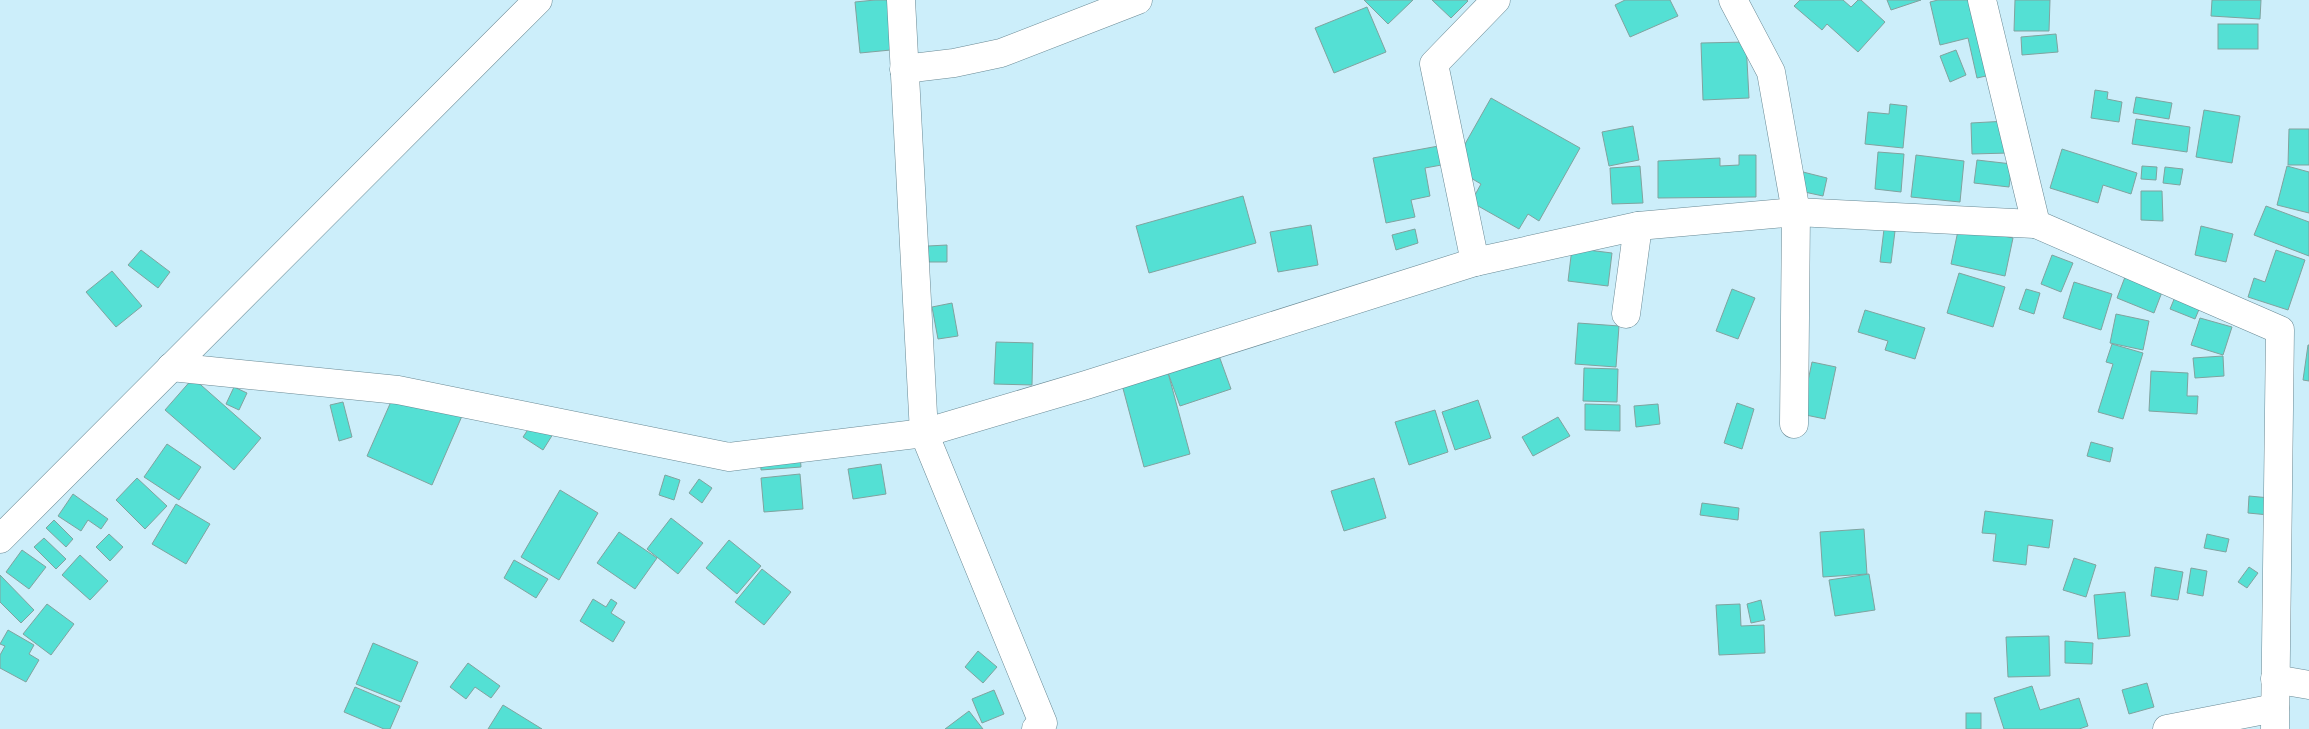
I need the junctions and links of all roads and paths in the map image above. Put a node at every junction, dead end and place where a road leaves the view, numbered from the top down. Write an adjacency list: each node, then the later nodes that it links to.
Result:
1 (538, 0): 13 (street)
2 (901, 0): 7 (street)
3 (1138, 0): 7 (street)
4 (1496, 0): 11 (street)
5 (1733, 0): 8 (street)
6 (1982, 0): 9 (street)
7 (904, 68): 15 (street)
8 (1796, 212): 9 (street); 10 (street); 14 (street)
9 (2036, 224): 17 (street)
10 (1638, 226): 11 (street); 12 (street)
11 (1475, 262): 15 (street)
12 (1626, 314)
13 (171, 367): 15 (street); 16 (street)
14 (1794, 424)
15 (924, 433): 20 (street)
16 (0, 539)
17 (2275, 679): 18 (street); 19 (street)
18 (2309, 685)
19 (2275, 719): 21 (street)
20 (1036, 729)
21 (2167, 729)

